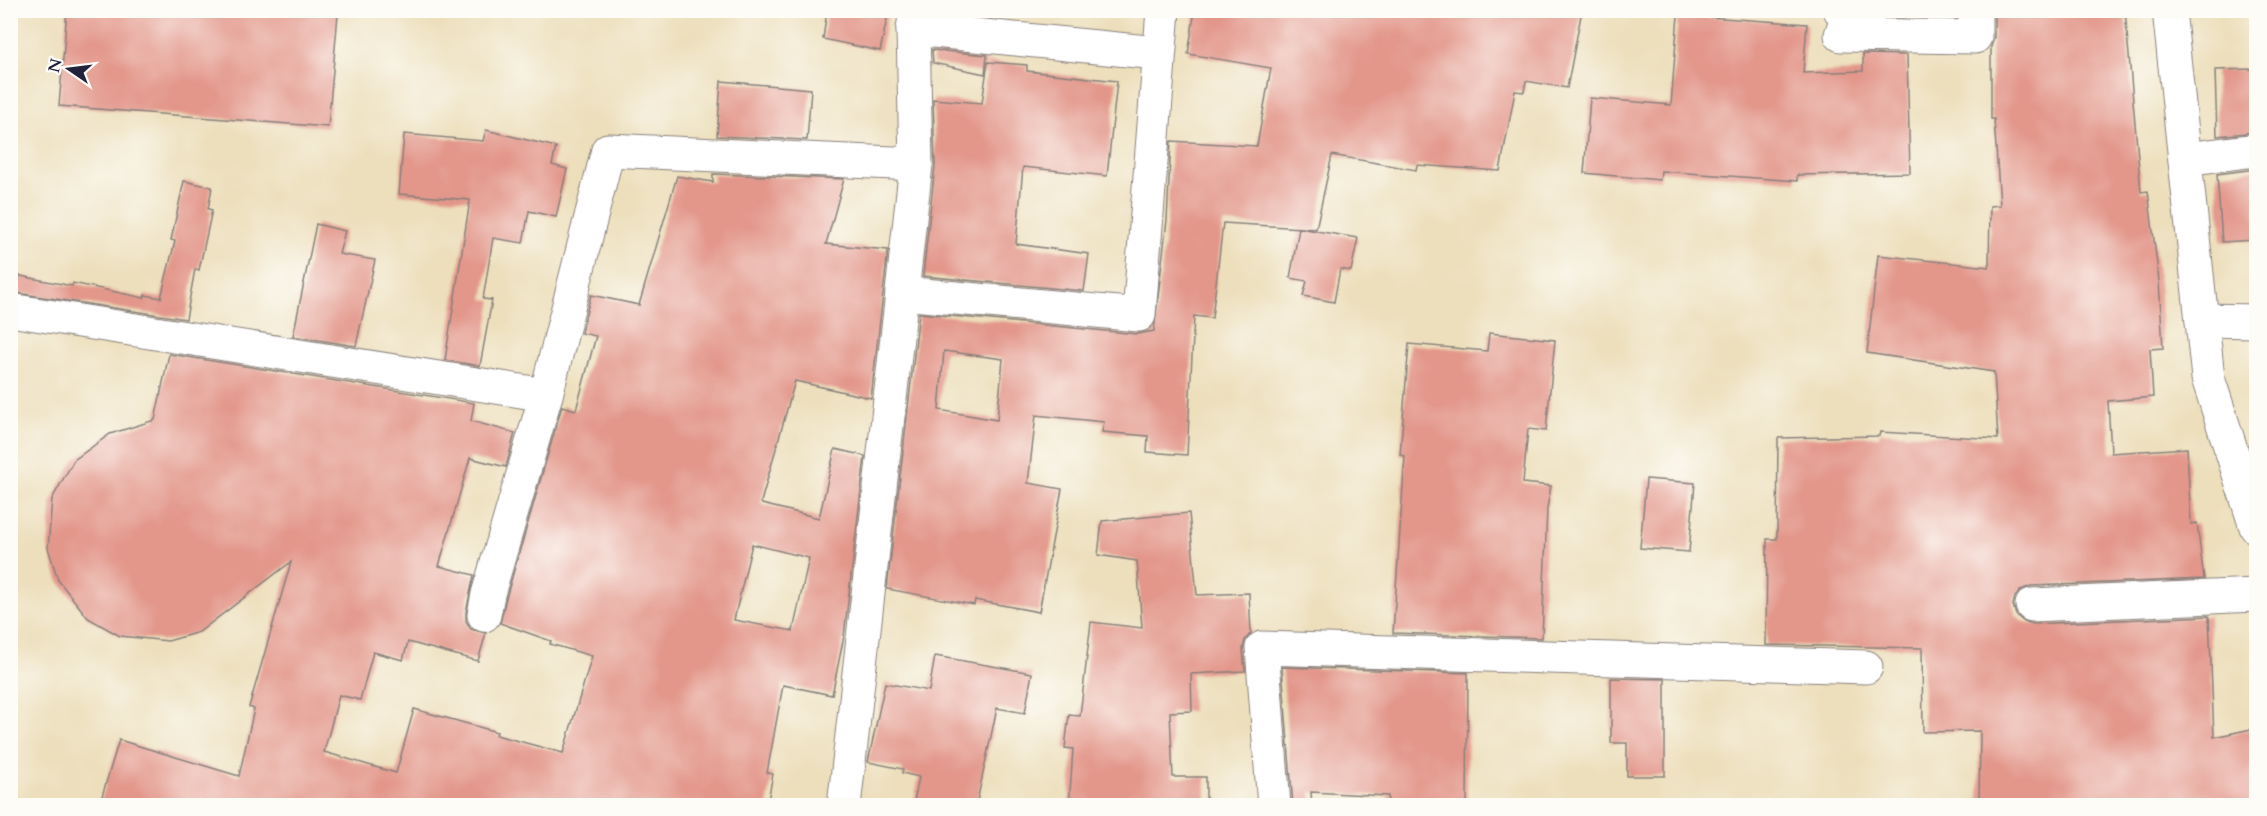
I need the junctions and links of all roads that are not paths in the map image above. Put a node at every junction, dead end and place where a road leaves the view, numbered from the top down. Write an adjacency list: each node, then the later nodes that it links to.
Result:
1 (1163, 10): 6 (street)
2 (1840, 10): 3 (street)
3 (1975, 10)
4 (2169, 10): 8 (street)
5 (915, 20): 6 (street); 9 (street)
6 (1158, 53): 10 (street)
7 (2256, 150): 8 (street)
8 (2185, 159): 12 (street)
9 (916, 164): 10 (street); 14 (street)
10 (902, 293): 20 (street)
11 (10, 310): 14 (street)
12 (2202, 320): 13 (street); 15 (street)
13 (2256, 321)
14 (546, 395): 18 (street)
15 (2256, 526)
16 (2256, 596): 17 (street)
17 (2032, 605)
18 (484, 615)
19 (1866, 667): 21 (street)
20 (844, 806)
21 (1274, 806)

